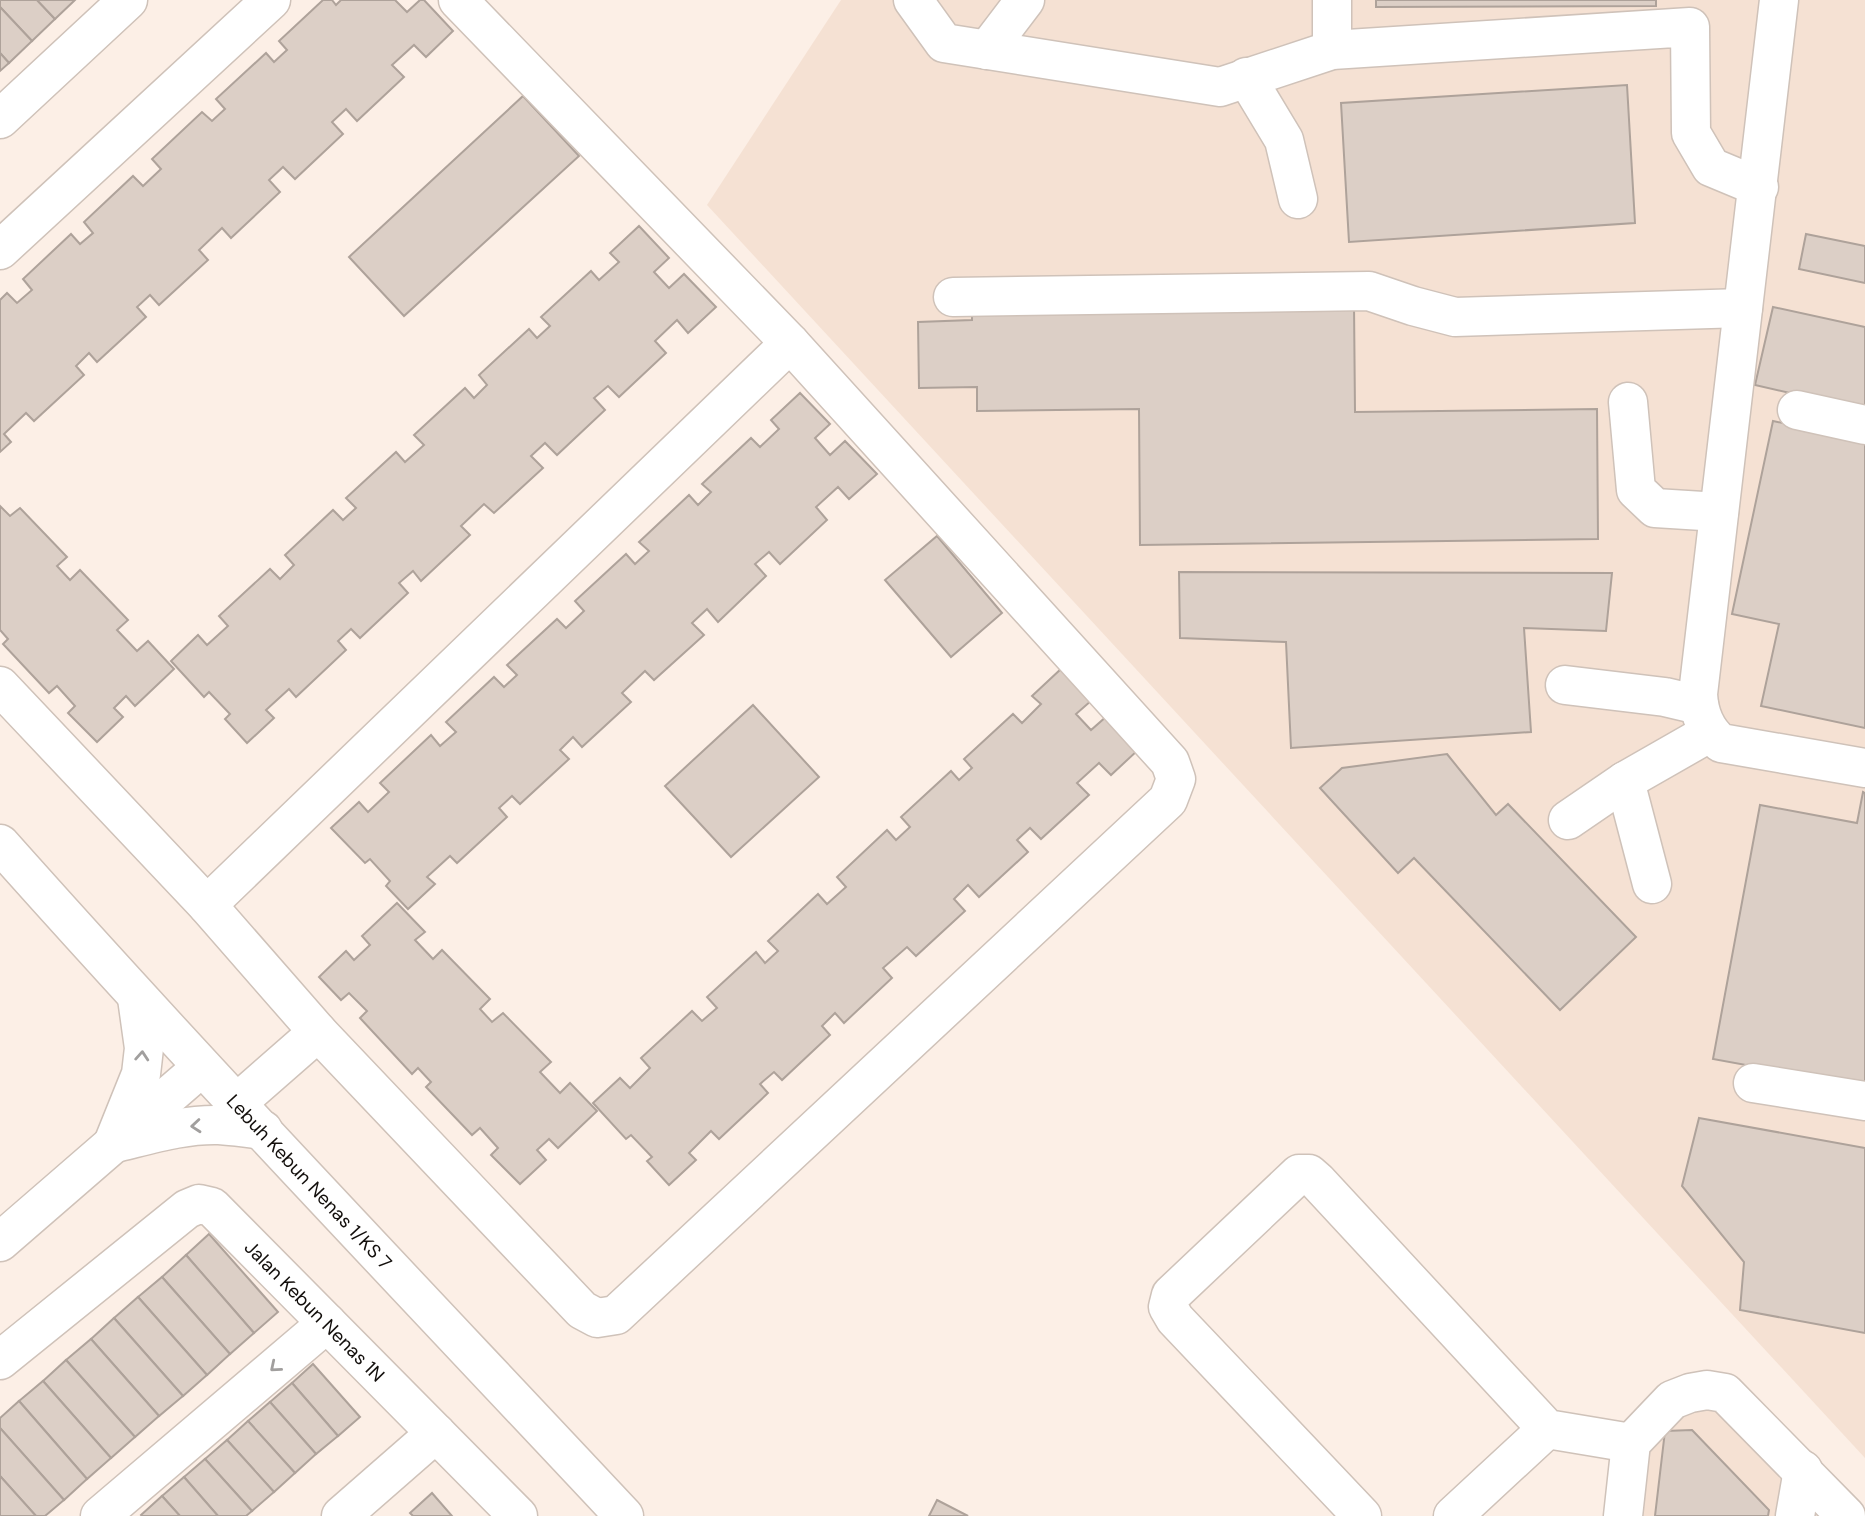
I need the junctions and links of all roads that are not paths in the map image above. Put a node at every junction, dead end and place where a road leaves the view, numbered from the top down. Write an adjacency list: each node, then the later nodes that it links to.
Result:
1 (128, 0): 12 (street)
2 (271, 0): 15 (street)
3 (458, 0): 18 (street)
4 (913, 0): 9 (street)
5 (1025, 0): 9 (street)
6 (1332, 0): 10 (street)
7 (1779, 0): 13 (street)
8 (1691, 14): 10 (street); 13 (street)
9 (987, 50): 11 (street)
10 (1332, 50): 11 (street)
11 (1246, 77): 14 (street)
12 (0, 119)
13 (1759, 187): 17 (street)
14 (1298, 199)
15 (0, 250)
16 (953, 297): 17 (street)
17 (1743, 308): 22 (street)
18 (790, 344): 31 (street); 33 (street)
19 (1628, 402): 22 (street)
20 (1797, 410): 21 (street)
21 (1865, 425)
22 (1719, 512): 25 (street)
23 (1565, 685): 25 (street)
24 (0, 686): 31 (street)
25 (1704, 719): 26 (street); 27 (street)
26 (1865, 768)
27 (1625, 781): 28 (street); 30 (street)
28 (1568, 820)
29 (0, 844): 32 (street, Lebuh Kebun Nenas 1/KS 7)
30 (1652, 884)
31 (207, 905): 33 (street)
32 (137, 998): 34 (street, Lebuh Kebun Nenas 1/KS 7); 39 (street, one-way to 32)
33 (318, 1032): 37 (street)
34 (202, 1067): 37 (street, Lebuh Kebun Nenas 1/KS 7); 39 (street)
35 (1753, 1083): 36 (street)
36 (1865, 1101)
37 (237, 1103): 38 (street, Lebuh Kebun Nenas 1/KS 7)
38 (263, 1130): 39 (street, one-way to 39); 50 (street, Lebuh Kebun Nenas 1/KS 7)
39 (114, 1143): 40 (street)
40 (0, 1242)
41 (327, 1323): 42 (street, Jalan Kebun Nenas 1N); 44 (street, Jalan Kebun Nenas 1N); 47 (street, one-way to 47)
42 (0, 1360)
43 (1547, 1429): 45 (street); 51 (street); 52 (street)
44 (436, 1433): 48 (street); 49 (street, Jalan Kebun Nenas 1N)
45 (1631, 1443): 46 (street); 53 (street)
46 (1803, 1470): 54 (street); 55 (street)
47 (100, 1516)
48 (341, 1516)
49 (519, 1516)
50 (624, 1516)
51 (1362, 1516)
52 (1453, 1516)
53 (1623, 1516)
54 (1795, 1516)
55 (1846, 1516)

